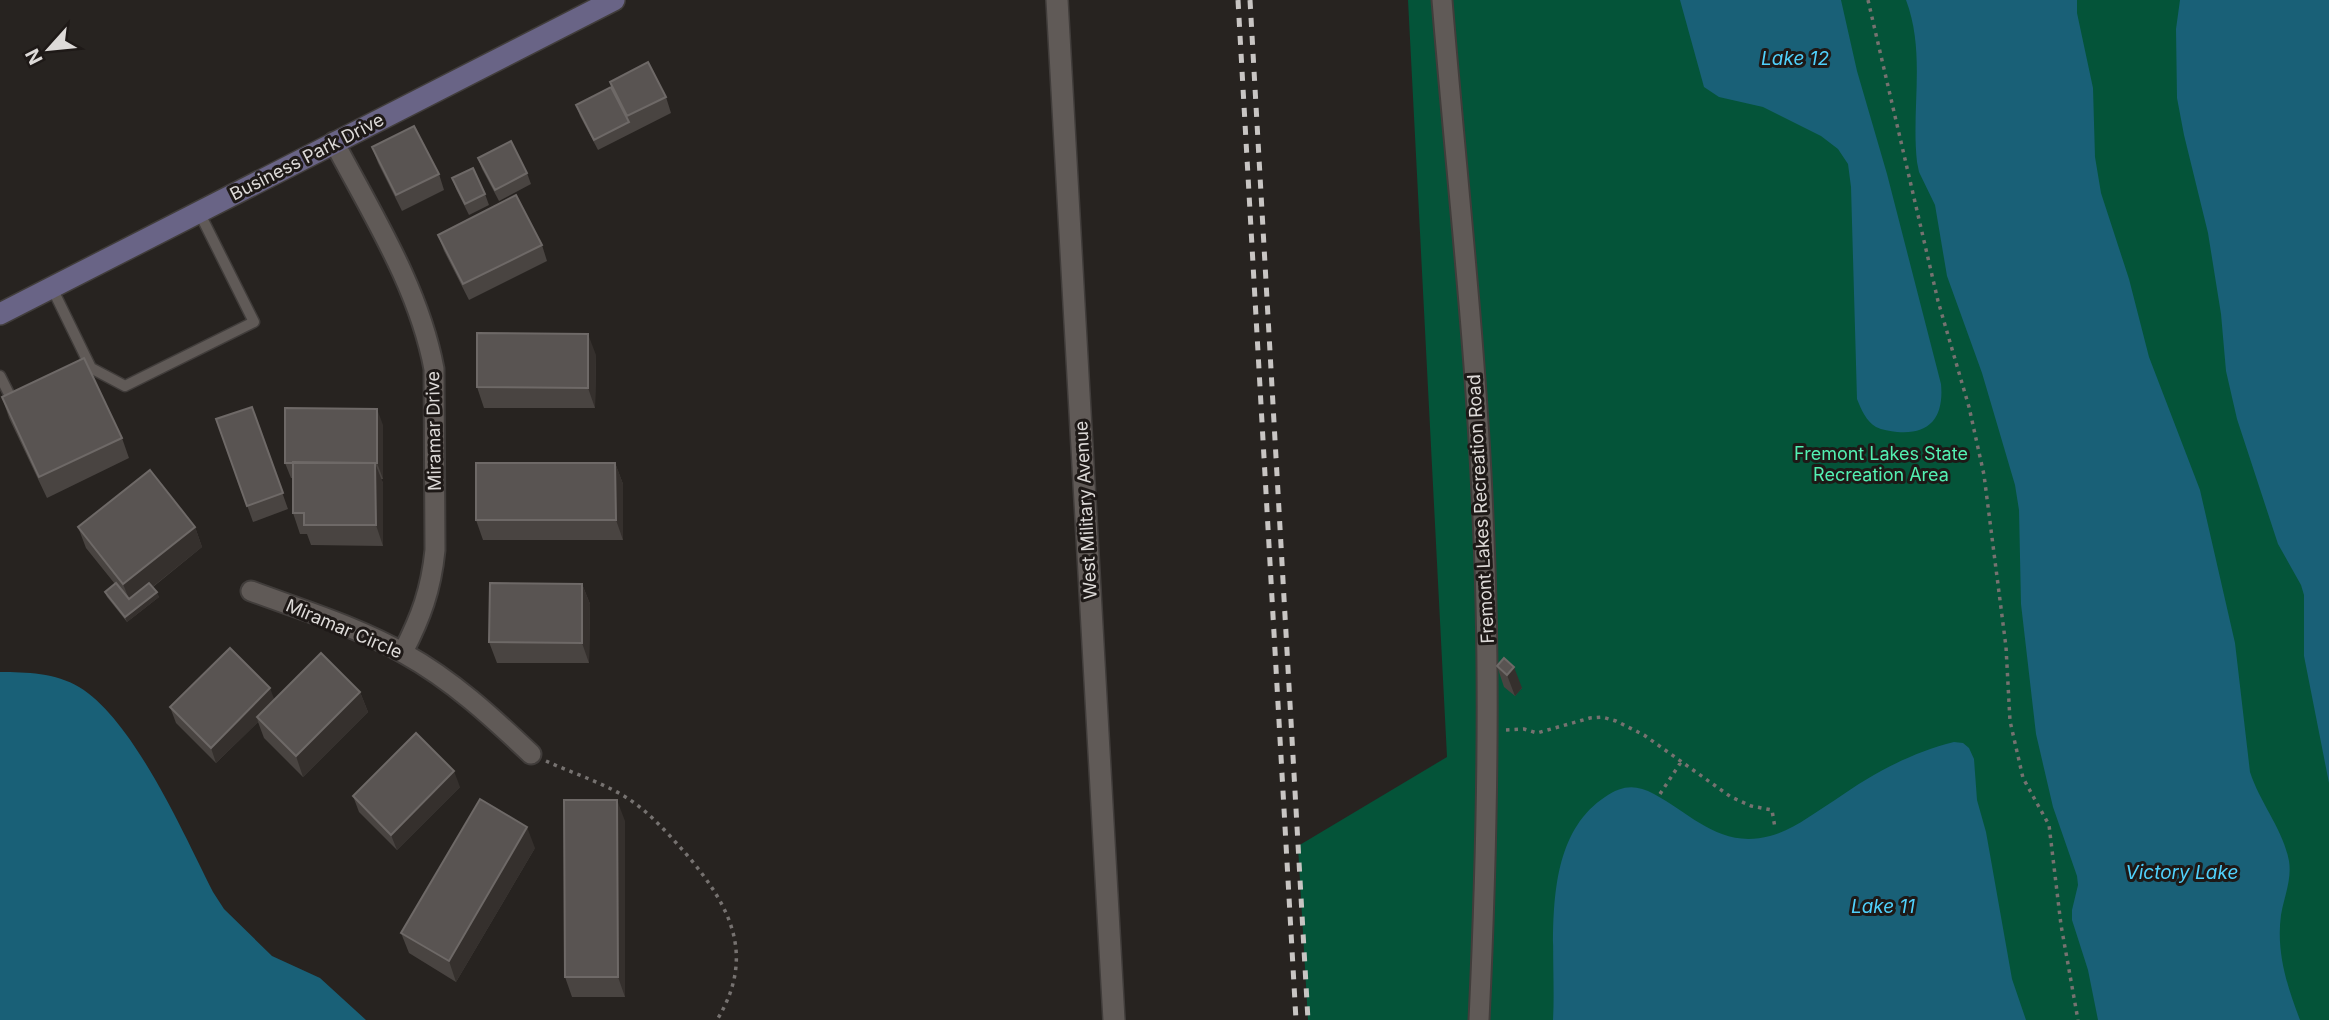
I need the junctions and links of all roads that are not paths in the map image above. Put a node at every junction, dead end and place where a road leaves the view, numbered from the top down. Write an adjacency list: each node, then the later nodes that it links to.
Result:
1 (1056, 0): 13 (street, West Military Avenue)
2 (1442, 0): 14 (street, Fremont Lakes Recreation Road)
3 (611, 1): 4 (main road, Business Park Drive)
4 (334, 142): 5 (main road, Business Park Drive); 11 (street, Miramar Drive)
5 (200, 212): 6 (main road, Business Park Drive); 6 (lane)
6 (52, 287): 7 (main road, Business Park Drive)
7 (0, 314)
8 (0, 376): 9 (lane)
9 (12, 400)
10 (251, 591): 11 (street, Miramar Circle)
11 (403, 652): 12 (street, Miramar Circle)
12 (531, 754)
13 (1114, 1020)
14 (1479, 1020)

